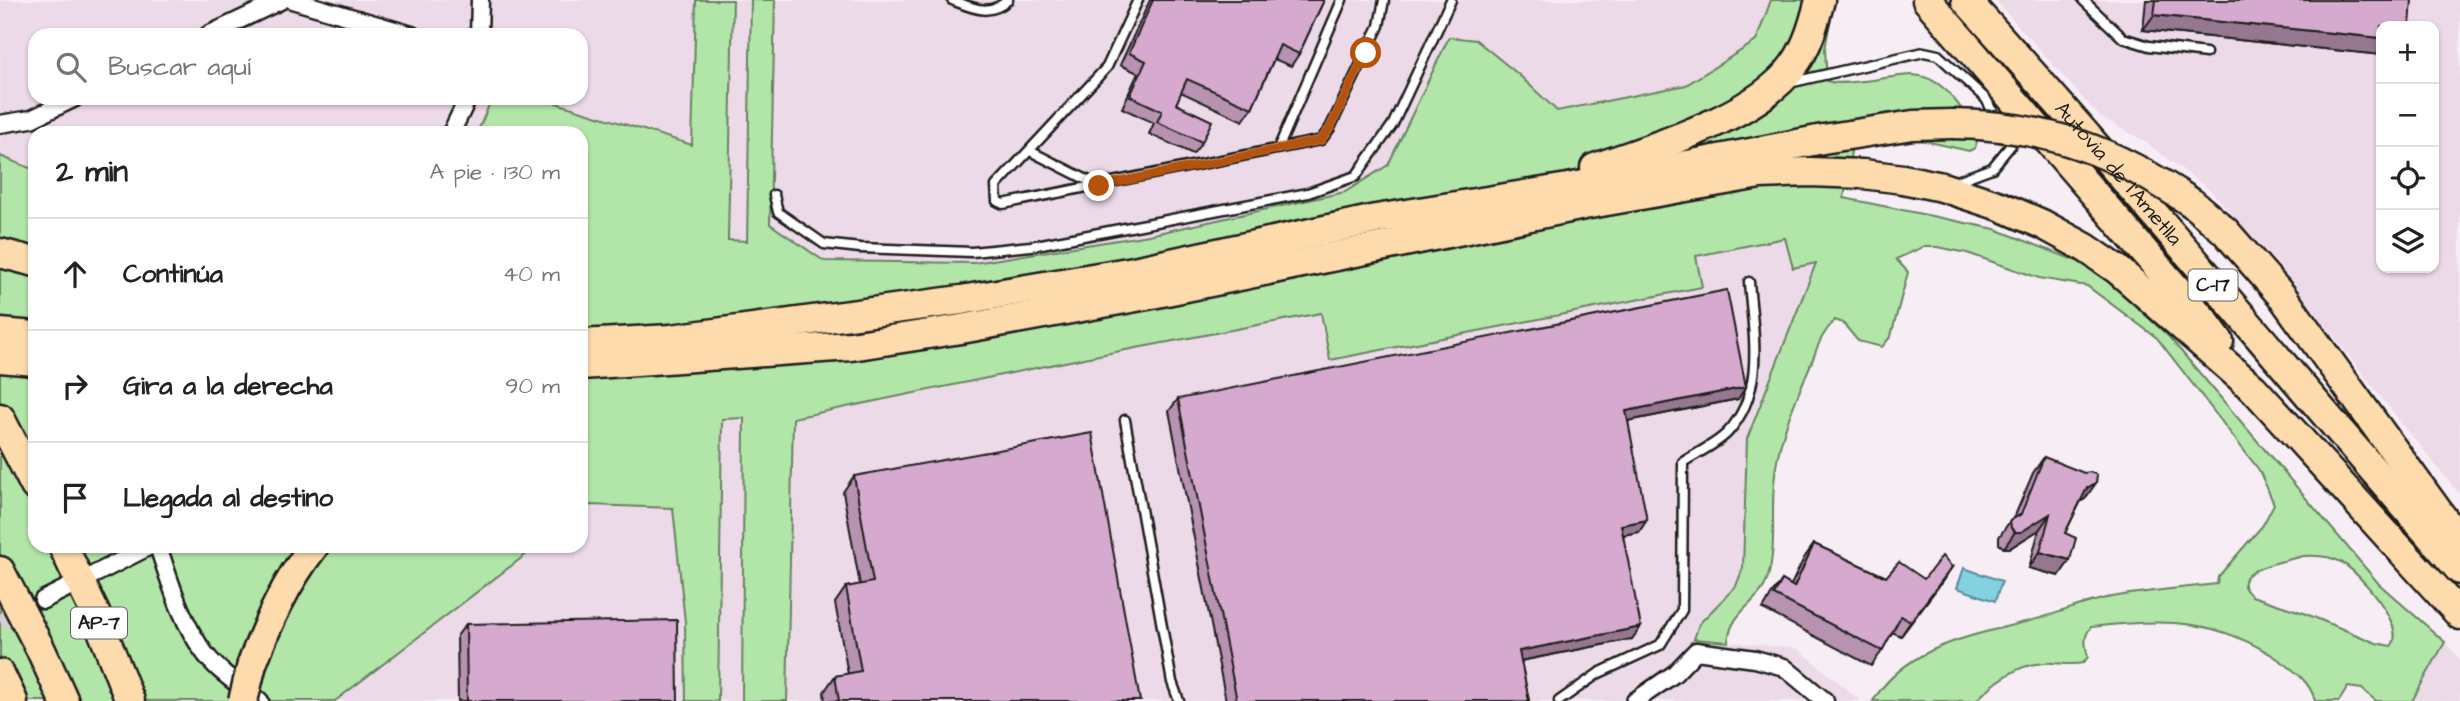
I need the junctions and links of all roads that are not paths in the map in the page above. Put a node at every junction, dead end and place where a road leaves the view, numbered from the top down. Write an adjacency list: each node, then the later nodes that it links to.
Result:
1 (282, 0): 14 (street)
2 (292, 0): 15 (street)
3 (480, 0): 16 (street)
4 (952, 0): 5 (lane)
5 (1008, 0)
6 (1138, 0): 24 (lane)
7 (1342, 0): 23 (lane)
8 (1384, 0): 23 (lane)
9 (1451, 0): 27 (lane)
10 (1820, 0): 18 (highway)
11 (1927, 0): 42 (highway, Autovia de l'Ametlla / C-17)
12 (1966, 0): 51 (highway, Autovia de l'Ametlla / C-17)
13 (2083, 0): 17 (lane)
14 (223, 28)
15 (388, 28)
16 (479, 28)
17 (2206, 53)
18 (1773, 89): 26 (lane); 28 (highway)
19 (60, 105): 21 (street)
20 (465, 105): 22 (street)
21 (0, 124)
22 (455, 126)
23 (1278, 149): 25 (lane)
24 (1030, 151): 25 (lane); 25 (lane)
25 (1099, 186)
26 (1942, 187): 37 (highway); 42 (highway)
27 (774, 195)
28 (1481, 202): 32 (highway); 46 (highway, bridge)
29 (0, 253): 30 (highway)
30 (28, 260)
31 (1749, 282): 64 (lane)
32 (754, 327): 33 (highway); 36 (highway)
33 (588, 331)
34 (0, 333): 35 (highway)
35 (28, 335)
36 (588, 344)
37 (850, 346): 40 (highway); 41 (highway)
38 (0, 358): 39 (highway)
39 (28, 360)
40 (588, 365)
41 (588, 383)
42 (2254, 389): 56 (highway, C-17)
43 (0, 418): 45 (highway)
44 (1125, 420): 63 (lane)
45 (28, 472)
46 (2460, 542)
47 (66, 553): 60 (highway, AP-7)
48 (136, 553): 53 (street)
49 (160, 553): 62 (street)
50 (309, 553): 61 (highway, bridge)
51 (2460, 570)
52 (0, 571): 59 (highway)
53 (95, 574)
54 (69, 587): 55 (street)
55 (43, 600)
56 (2460, 615)
57 (0, 674): 58 (highway)
58 (13, 701)
59 (64, 701)
60 (130, 701)
61 (243, 701)
62 (260, 701)
63 (1179, 701)
64 (1559, 701)
65 (1635, 701): 66 (street)
66 (1825, 701)

